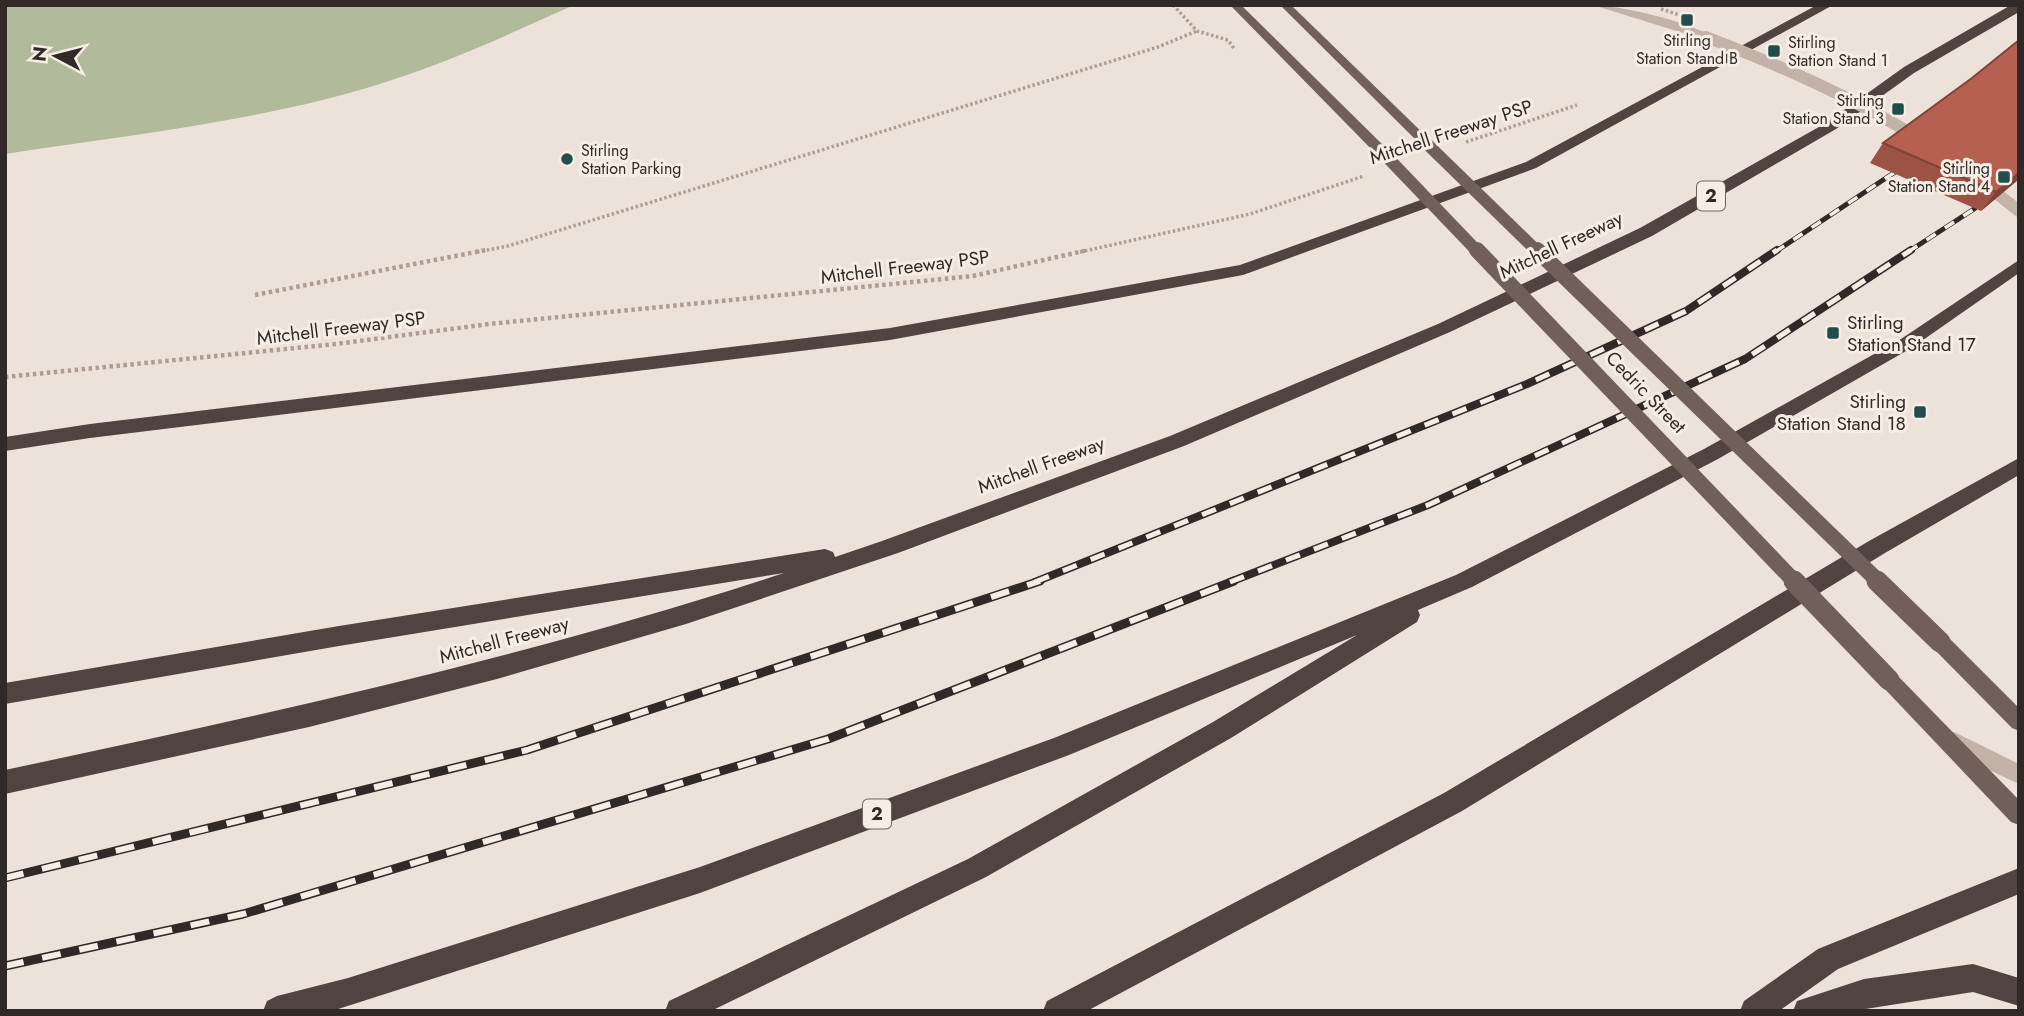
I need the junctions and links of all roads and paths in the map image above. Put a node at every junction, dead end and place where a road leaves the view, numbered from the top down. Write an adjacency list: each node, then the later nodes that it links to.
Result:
1 (1173, 5): 7 (path)
2 (1235, 5): 22 (main road, Cedric Street, bridge)
3 (1285, 5): 24 (main road, Cedric Street, bridge)
4 (1598, 5): 11 (lane, bridge)
5 (1827, 5): 18 (highway)
6 (2019, 6): 20 (highway, Mitchell Freeway / 2)
7 (1197, 31): 8 (path); 16 (path)
8 (1235, 50)
9 (1580, 104): 10 (path, Mitchell Freeway PSP)
10 (1461, 144)
11 (1933, 148)
12 (1966, 170): 14 (lane, bridge)
13 (1369, 174): 17 (path, Mitchell Freeway PSP)
14 (2019, 211)
15 (2019, 265): 21 (highway, 2)
16 (255, 295)
17 (5, 377)
18 (5, 444)
19 (2019, 465): 32 (highway)
20 (890, 547): 23 (highway); 26 (highway, Mitchell Freeway / 2)
21 (1464, 581): 30 (highway, 2); 31 (highway)
22 (1889, 680): 25 (lane); 27 (main road, Cedric Street)
23 (5, 694)
24 (2019, 722)
25 (2019, 774)
26 (5, 782)
27 (2019, 815)
28 (2019, 881): 33 (highway)
29 (2019, 992): 34 (highway)
30 (277, 1011)
31 (679, 1011)
32 (1057, 1011)
33 (1754, 1011)
34 (1807, 1011)

